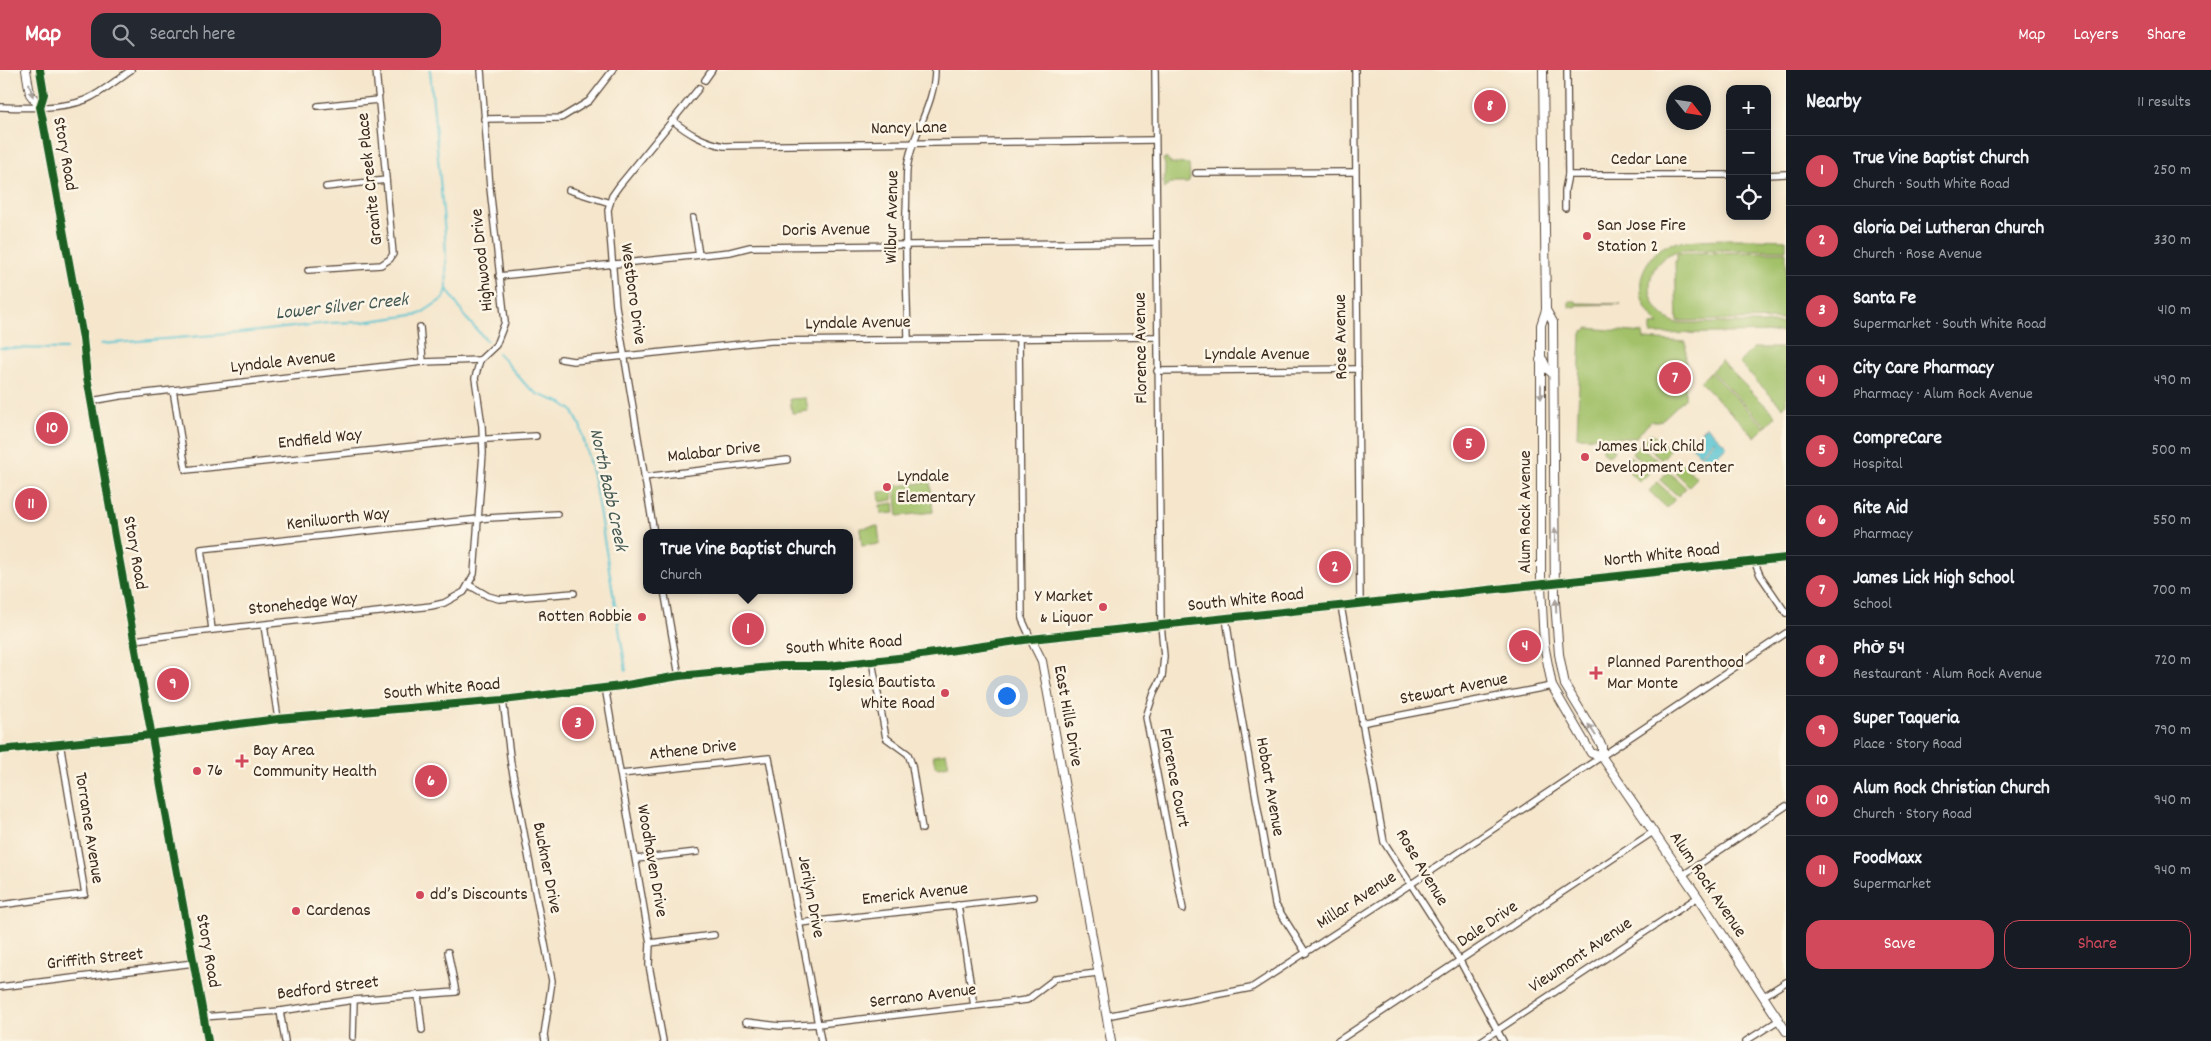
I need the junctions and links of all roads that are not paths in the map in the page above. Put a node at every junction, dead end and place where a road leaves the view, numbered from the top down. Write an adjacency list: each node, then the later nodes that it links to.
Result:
1 (26, 70): 18 (main road, Story Road, one-way to 18)
2 (40, 70): 18 (main road, Story Road)
3 (131, 70): 18 (street)
4 (376, 70): 15 (street, Granite Creek Place)
5 (481, 70): 19 (street, Highwood Drive)
6 (613, 70): 19 (street)
7 (712, 70): 13 (street)
8 (935, 70): 22 (street, Wilbur Avenue)
9 (1154, 70): 21 (street, Florence Avenue)
10 (1354, 70): 23 (street, Rose Avenue)
11 (1543, 70): 41 (main road, Alum Rock Avenue)
12 (1567, 70): 27 (street)
13 (705, 80)
14 (698, 88): 20 (street, Westboro Drive)
15 (378, 100): 16 (street); 29 (street, Granite Creek Place)
16 (318, 106)
17 (0, 107): 18 (street)
18 (40, 107): 55 (main road, Story Road)
19 (484, 118): 40 (street, Highwood Drive)
20 (672, 120): 22 (street, Nancy Lane); 32 (street, Westboro Drive)
21 (1154, 140): 22 (street, Nancy Lane); 35 (street, Florence Avenue)
22 (915, 144): 36 (street, Wilbur Avenue)
23 (1355, 172): 24 (street); 51 (street, Rose Avenue)
24 (1196, 173)
25 (1771, 174): 26 (street)
26 (1786, 174)
27 (1568, 175): 28 (street, Cedar Lane); 33 (street)
28 (1726, 175)
29 (386, 180): 30 (street); 39 (street, Granite Creek Place)
30 (326, 187)
31 (569, 190): 32 (street)
32 (610, 203): 38 (street, Westboro Drive)
33 (1565, 208)
34 (693, 218): 37 (street)
35 (1156, 242): 36 (street, Doris Avenue); 43 (street, Florence Avenue)
36 (906, 245): 37 (street, Doris Avenue); 44 (street, Wilbur Avenue)
37 (699, 255): 38 (street, Doris Avenue)
38 (611, 264): 40 (street, Doris Avenue); 46 (street, Westboro Drive)
39 (308, 270)
40 (500, 276): 48 (street, Highwood Drive)
41 (1546, 310): 49 (main road, Alum Rock Avenue); 53 (main road, Alum Rock Avenue)
42 (420, 327): 50 (street)
43 (1157, 336): 45 (street, Lyndale Avenue); 52 (street, Florence Avenue)
44 (908, 338): 45 (street, Lyndale Avenue); 46 (street, Lyndale Avenue)
45 (1019, 338): 78 (street, East Hills Drive)
46 (625, 356): 47 (street, Lyndale Avenue); 59 (street, Westboro Drive)
47 (561, 359)
48 (480, 360): 50 (street, Lyndale Avenue); 57 (street)
49 (1540, 360): 53 (main road); 67 (main road, Alum Rock Avenue, one-way to 67)
50 (423, 362): 54 (street, Lyndale Avenue)
51 (1358, 369): 52 (street, Lyndale Avenue); 70 (street, Rose Avenue)
52 (1158, 371): 74 (street, Florence Avenue)
53 (1554, 374): 65 (main road, Alum Rock Avenue, one-way to 53)
54 (172, 390): 55 (street, Lyndale Avenue); 57 (street, Endfield Way)
55 (91, 401): 79 (main road, Story Road)
56 (536, 436): 57 (street, Endfield Way)
57 (482, 439): 61 (street)
58 (787, 460): 59 (street, Malabar Drive)
59 (644, 477): 62 (street, Westboro Drive)
60 (557, 514): 61 (street, Kenilworth Way)
61 (479, 520): 66 (street); 76 (street, Kenilworth Way)
62 (653, 529)
63 (1786, 558): 64 (main road, North White Road)
64 (1754, 561): 65 (main road, North White Road); 72 (street)
65 (1555, 584): 67 (main road, North White Road); 82 (main road, Alum Rock Avenue, one-way to 65)
66 (469, 585): 68 (street); 75 (street, Stonehedge Way)
67 (1541, 586): 70 (main road, South White Road); 83 (main road, Alum Rock Avenue)
68 (574, 593)
69 (665, 594): 81 (street)
70 (1360, 604): 71 (main road, South White Road)
71 (1341, 606): 73 (main road, South White Road); 87 (street, Rose Avenue)
72 (1786, 613)
73 (1226, 618): 74 (main road, South White Road); 110 (street, Hobart Avenue)
74 (1161, 625): 78 (main road, South White Road); 105 (street, Florence Court)
75 (264, 626): 76 (street, Stonehedge Way); 86 (street)
76 (212, 629): 79 (street, Stonehedge Way)
77 (1786, 633): 91 (street, Millar Avenue)
78 (1031, 639): 80 (main road, South White Road); 113 (main road, East Hills Drive)
79 (134, 640): 88 (main road, Story Road)
80 (872, 661): 81 (main road, South White Road); 95 (street)
81 (678, 676): 84 (main road, South White Road)
82 (1565, 685): 83 (main road); 91 (main road, Alum Rock Avenue, one-way to 82)
83 (1552, 686): 87 (street, Stewart Avenue); 91 (main road, Alum Rock Avenue)
84 (605, 687): 85 (main road, South White Road); 93 (street, Woodhaven Drive)
85 (503, 700): 86 (main road, South White Road); 132 (street, Buckner Drive)
86 (278, 719): 88 (main road, South White Road)
87 (1361, 723): 100 (street, Rose Avenue)
88 (152, 735): 89 (main road, South White Road); 112 (main road, Story Road)
89 (60, 743): 90 (main road, South White Road); 103 (street, Torrance Avenue)
90 (0, 750)
91 (1602, 757): 96 (main road, Alum Rock Avenue); 100 (street, Millar Avenue)
92 (769, 758): 93 (street, Athene Drive); 106 (street, Jerilyn Drive)
93 (621, 774): 98 (street, Woodhaven Drive)
94 (1786, 806): 99 (street)
95 (922, 830)
96 (1653, 832): 99 (main road, Alum Rock Avenue); 111 (street, Dale Drive)
97 (697, 852): 98 (street)
98 (636, 859): 108 (street, Woodhaven Drive)
99 (1683, 875): 102 (main road, Alum Rock Avenue)
100 (1411, 884): 110 (street, Millar Avenue); 111 (street, Rose Avenue)
101 (1034, 897): 104 (street, Emerick Avenue)
102 (1698, 897): 117 (main road, Alum Rock Avenue); 127 (street, Viewmont Avenue)
103 (0, 905)
104 (958, 906): 106 (street, Emerick Avenue); 119 (street)
105 (1182, 909)
106 (800, 923): 125 (street, Jerilyn Drive)
107 (714, 935): 108 (street)
108 (650, 943): 133 (street, Woodhaven Drive)
109 (448, 952): 116 (street, Bedford Street)
110 (1306, 953): 121 (street, Millar Avenue)
111 (1460, 961): 127 (street, Rose Avenue); 136 (street, Dale Drive)
112 (194, 963): 115 (street, Griffith Street); 122 (main road, Story Road)
113 (1097, 973): 119 (street, Serrano Avenue); 121 (main road, East Hills Drive)
114 (1786, 982): 117 (street)
115 (0, 987)
116 (418, 995): 118 (street, Bedford Street); 126 (street)
117 (1764, 996): 123 (main road, Alum Rock Avenue)
118 (354, 1000): 120 (street, Bedford Street); 129 (street)
119 (974, 1006): 125 (street, Serrano Avenue)
120 (280, 1011): 122 (street, Bedford Street); 131 (street)
121 (1106, 1016): 135 (main road, East Hills Drive)
122 (203, 1017): 130 (main road, Story Road)
123 (1778, 1020): 128 (main road, Alum Rock Avenue); 139 (street)
124 (746, 1022): 125 (street, Serrano Avenue)
125 (818, 1024): 134 (street, Jerilyn Drive)
126 (422, 1030)
127 (1496, 1031): 137 (street, Viewmont Avenue); 138 (street, Rose Avenue)
128 (1786, 1031)
129 (353, 1037)
130 (208, 1041)
131 (285, 1041)
132 (545, 1041)
133 (663, 1041)
134 (821, 1041)
135 (1110, 1041)
136 (1338, 1041)
137 (1481, 1041)
138 (1503, 1041)
139 (1746, 1041)

